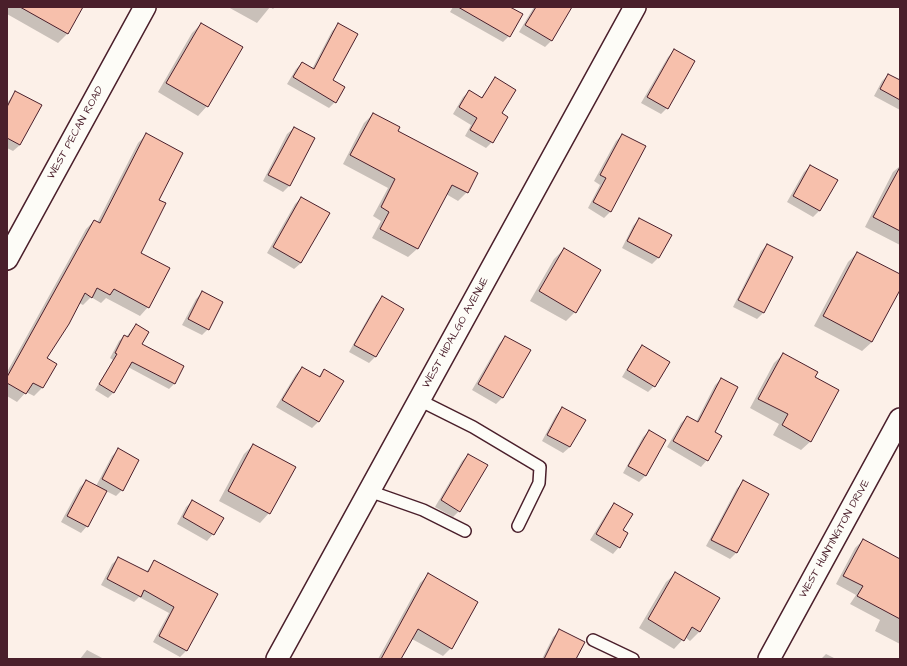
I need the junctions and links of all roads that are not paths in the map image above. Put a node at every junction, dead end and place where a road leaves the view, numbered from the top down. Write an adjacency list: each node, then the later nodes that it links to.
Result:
1 (145, 7): 3 (street, WEST PECAN ROAD)
2 (635, 7): 4 (street, WEST HIDALGO AVENUE)
3 (7, 259)
4 (419, 400): 6 (street, WEST HIDALGO AVENUE); 7 (lane)
5 (900, 419): 12 (street, WEST HUNTINGTON DRIVE)
6 (369, 491): 8 (lane); 10 (street, WEST HIDALGO AVENUE)
7 (518, 526)
8 (465, 531)
9 (593, 640): 11 (lane)
10 (277, 659)
11 (633, 659)
12 (769, 659)

